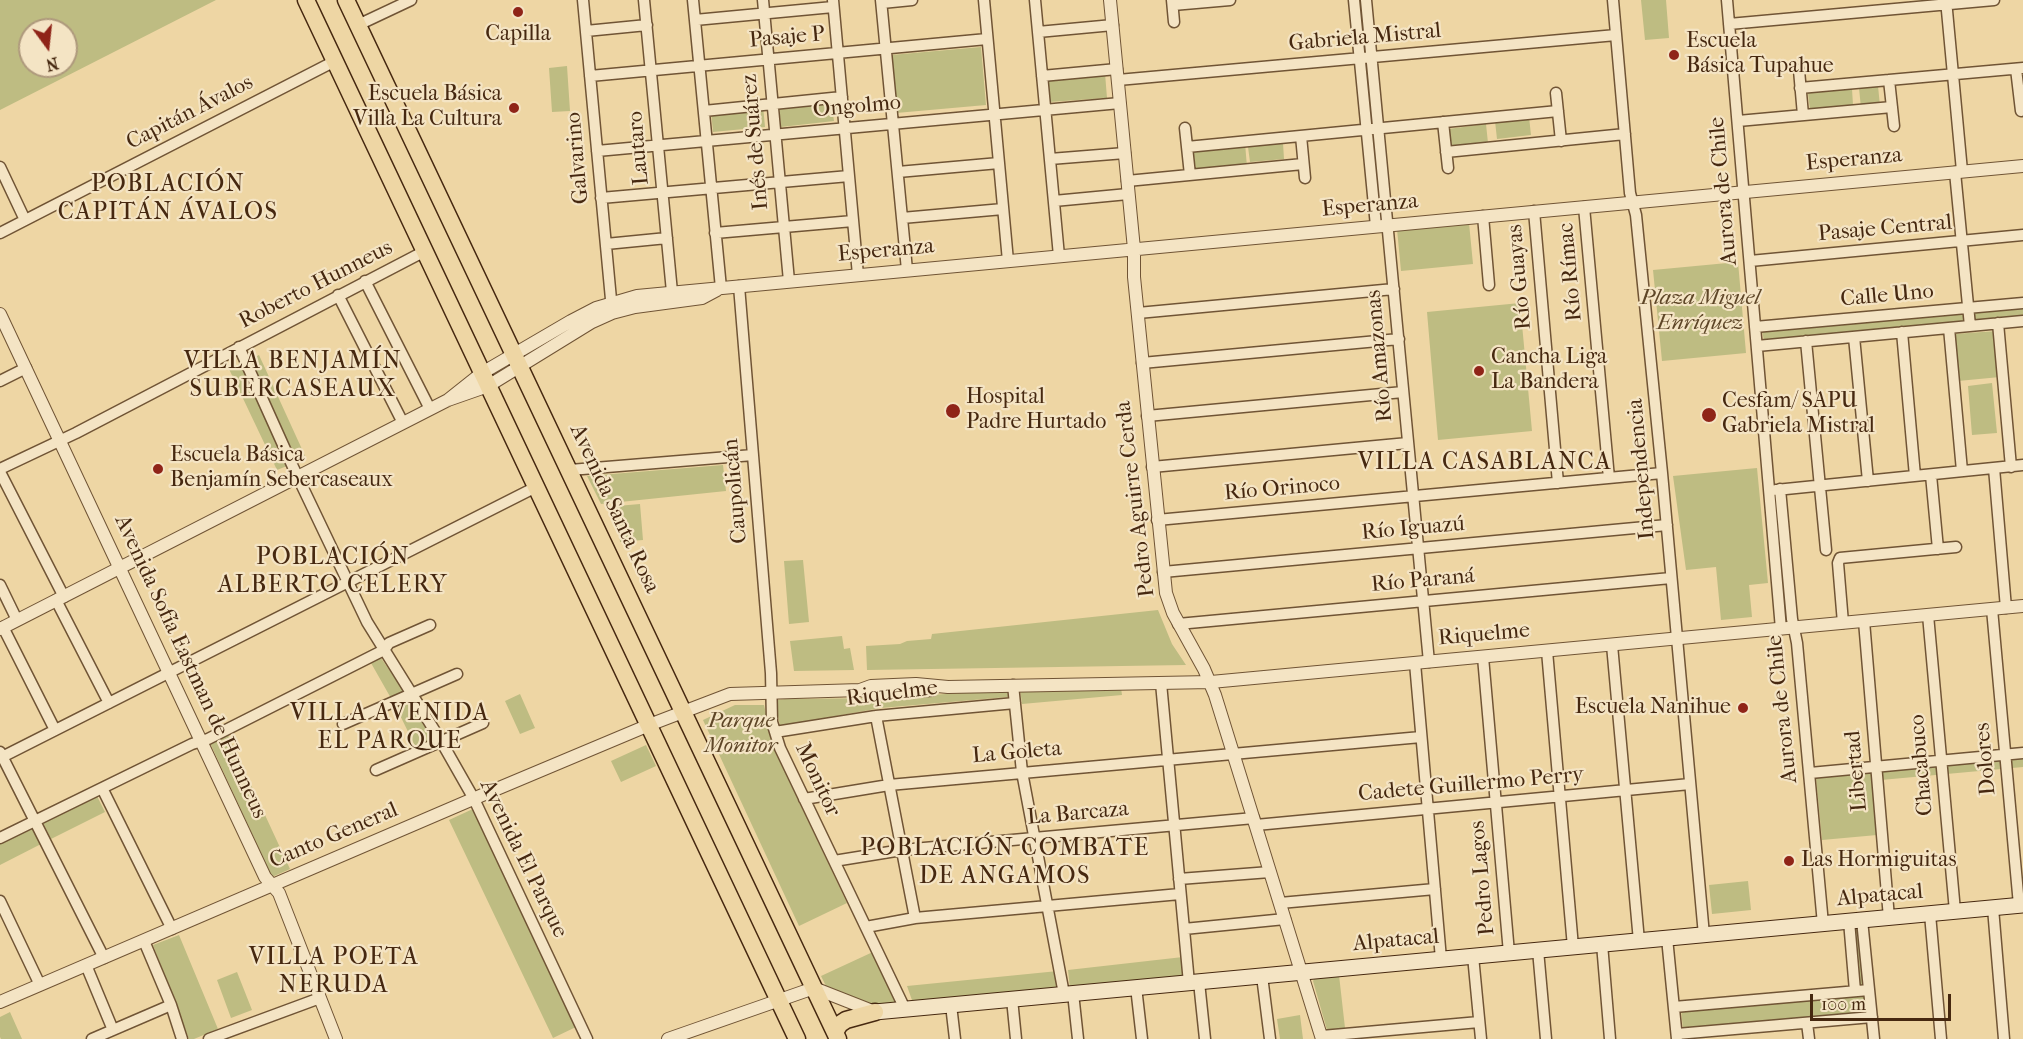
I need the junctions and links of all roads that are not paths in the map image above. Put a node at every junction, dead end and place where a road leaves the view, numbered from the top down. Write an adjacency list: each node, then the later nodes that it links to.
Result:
1 (306, 0): 38 (main road)
2 (346, 0): 26 (main road, Avenida Santa Rosa)
3 (411, 0): 26 (street)
4 (583, 0): 29 (street, Galvarino)
5 (644, 0): 27 (street, Lautaro)
6 (693, 0): 23 (street)
7 (763, 0): 22 (street, Inés de Suárez)
8 (912, 0): 18 (street)
9 (984, 0): 32 (street)
10 (1035, 0): 30 (street)
11 (1110, 0): 28 (street, Pedro Aguirre Cerda)
12 (1230, 0): 20 (street)
13 (1354, 0): 36 (street)
14 (1366, 0): 35 (street)
15 (1613, 0): 31 (street, Independencia)
16 (1727, 0): 25 (street, Aurora de Chile)
17 (1995, 0): 19 (street)
18 (882, 1): 33 (street)
19 (1946, 2): 25 (street); 44 (street)
20 (1173, 3): 24 (street)
21 (833, 4): 22 (street); 34 (street)
22 (764, 14): 23 (street); 37 (street, Inés de Suárez)
23 (695, 20): 39 (street)
24 (1174, 22)
25 (1729, 24): 61 (street, Aurora de Chile)
26 (358, 25): 144 (main road, Avenida Santa Rosa)
27 (646, 25): 29 (street); 41 (street, Lautaro)
28 (1113, 25): 30 (street); 43 (street, Pedro Aguirre Cerda)
29 (586, 31): 45 (street, Galvarino)
30 (1038, 32): 46 (street)
31 (1616, 35): 35 (street, Gabriela Mistral); 69 (street, Independencia)
32 (987, 39): 33 (street, Pasaje P); 59 (street)
33 (886, 48): 34 (street, Pasaje P); 63 (street)
34 (838, 53): 37 (street, Pasaje P); 50 (street)
35 (1372, 57): 36 (street, Gabriela Mistral); 67 (street)
36 (1360, 58): 43 (street, Gabriela Mistral); 67 (street)
37 (768, 59): 39 (street, Pasaje P); 52 (street, Inés de Suárez)
38 (335, 61): 103 (street, Capitán Ávalos); 114 (main road)
39 (700, 66): 41 (street, Pasaje P); 56 (street)
40 (2020, 68): 44 (street); 51 (street)
41 (651, 70): 45 (street, Pasaje P); 73 (street, Lautaro)
42 (1799, 70): 48 (street)
43 (1117, 75): 46 (street, Gabriela Mistral); 53 (street, Pedro Aguirre Cerda)
44 (1953, 75): 47 (street); 84 (street)
45 (590, 76): 75 (street, Galvarino)
46 (1042, 76): 55 (street)
47 (1889, 80): 48 (street); 54 (street)
48 (1800, 88): 60 (street)
49 (1556, 93): 57 (street)
50 (842, 97): 52 (street); 65 (street)
51 (2021, 97): 58 (street)
52 (772, 103): 56 (street); 68 (street, Inés de Suárez)
53 (1120, 103): 55 (street, Ongolmo); 77 (street, Pedro Aguirre Cerda)
54 (1892, 107): 60 (street); 64 (street)
55 (1045, 110): 59 (street, Ongolmo); 78 (street)
56 (704, 111): 71 (street)
57 (1558, 111): 62 (street); 72 (street)
58 (2021, 111)
59 (994, 114): 63 (street, Ongolmo); 79 (street)
60 (1803, 115): 61 (street)
61 (1738, 121): 92 (street, Aurora de Chile)
62 (1443, 122): 67 (street); 76 (street)
63 (893, 123): 65 (street, Ongolmo); 85 (street)
64 (1894, 126)
65 (845, 128): 68 (street, Ongolmo); 87 (street)
66 (1185, 128): 74 (street)
67 (1373, 129): 70 (street); 105 (street, Río Amazonas)
68 (775, 134): 71 (street, Ongolmo); 90 (street, Inés de Suárez)
69 (1625, 134): 72 (street); 97 (street, Independencia)
70 (1301, 136): 74 (street); 80 (street)
71 (707, 141): 73 (street, Ongolmo); 91 (street)
72 (1561, 141): 76 (street)
73 (658, 145): 75 (street, Ongolmo); 93 (street, Lautaro)
74 (1187, 147): 86 (street)
75 (597, 151): 95 (street, Galvarino)
76 (1446, 152): 83 (street)
77 (1125, 153): 78 (street); 89 (street, Pedro Aguirre Cerda)
78 (1050, 159): 96 (street)
79 (999, 162): 85 (street); 99 (street)
80 (1304, 164): 86 (street); 88 (street)
81 (2023, 166): 84 (street, Esperanza)
82 (0, 167): 103 (street)
83 (1448, 168)
84 (1958, 171): 92 (street, Esperanza); 111 (street)
85 (898, 172): 102 (street)
86 (1190, 175): 89 (street)
87 (849, 176): 90 (street); 104 (street)
88 (1305, 178)
89 (1127, 181): 94 (street, Pedro Aguirre Cerda)
90 (780, 182): 91 (street); 106 (street, Inés de Suárez)
91 (711, 188): 93 (street); 108 (street)
92 (1744, 192): 97 (street, Esperanza); 117 (street, Aurora de Chile)
93 (662, 193): 95 (street); 110 (street, Lautaro)
94 (1128, 194): 96 (street); 113 (street, Pedro Aguirre Cerda)
95 (602, 198): 112 (street, Galvarino)
96 (1054, 201): 115 (street)
97 (1633, 202): 98 (street, Esperanza); 163 (street, Independencia)
98 (1584, 207): 100 (street, Esperanza); 167 (street, Río Rímac)
99 (1003, 209): 102 (street); 116 (street)
100 (1534, 211): 101 (street, Esperanza); 169 (street, Río Guayas)
101 (1483, 216): 105 (street, Esperanza); 122 (street)
102 (902, 218): 118 (street)
103 (26, 220): 107 (street, Capitán Ávalos)
104 (853, 221): 106 (street); 119 (street)
105 (1382, 226): 113 (street, Esperanza); 125 (street, Río Amazonas)
106 (784, 227): 108 (street); 121 (street, Inés de Suárez)
107 (0, 233)
108 (715, 233): 124 (street)
109 (2023, 236): 111 (street, Pasaje Central)
110 (666, 238): 112 (street); 126 (street, Lautaro)
111 (1961, 241): 117 (street, Pasaje Central); 130 (street)
112 (606, 244): 129 (street, Galvarino)
113 (1134, 249): 115 (street, Esperanza); 131 (street, Pedro Aguirre Cerda)
114 (425, 251): 120 (street, Roberto Hunneus); 147 (main road)
115 (1059, 256): 116 (street, Esperanza)
116 (1008, 261): 118 (street, Esperanza)
117 (1750, 261): 136 (street, Aurora de Chile)
118 (907, 270): 119 (street, Esperanza)
119 (858, 275): 121 (street, Esperanza)
120 (365, 281): 127 (street, Roberto Hunneus); 150 (street)
121 (789, 281): 123 (street, Esperanza)
122 (1489, 285)
123 (739, 286): 124 (street, Esperanza); 155 (street, Caupolicán)
124 (721, 288): 126 (street, Esperanza); 129 (street, Esperanza)
125 (1394, 290): 131 (street); 140 (street, Río Amazonas)
126 (672, 292): 129 (street, Esperanza)
127 (338, 295): 142 (street, Roberto Hunneus); 152 (street)
128 (2023, 303): 130 (street, Calle Uno)
129 (612, 308): 144 (street, Esperanza)
130 (1968, 308): 135 (street); 136 (street, Calle Uno)
131 (1138, 313): 145 (street, Pedro Aguirre Cerda)
132 (0, 314): 146 (street, Avenida Sofía Eastman de Hunneus)
133 (2023, 321): 134 (street, Calle Uno)
134 (1998, 323): 135 (street, Calle Uno); 158 (street)
135 (1970, 326): 137 (street, Calle Uno)
136 (1755, 327): 143 (street, Aurora de Chile)
137 (1949, 328): 138 (street, Calle Uno); 162 (street)
138 (1902, 332): 139 (street, Calle Uno); 165 (street)
139 (1854, 337): 141 (street, Calle Uno); 168 (street)
140 (1398, 339): 145 (street); 149 (street, Río Amazonas)
141 (1806, 341): 143 (street, Calle Uno); 170 (street)
142 (239, 346): 153 (street, Roberto Hunneus); 166 (street, Avenida El Parque)
143 (1757, 346): 172 (street, Aurora de Chile)
144 (518, 360): 147 (street, Esperanza); 161 (main road, Avenida Santa Rosa)
145 (1142, 363): 151 (street, Pedro Aguirre Cerda)
146 (26, 368): 148 (street); 153 (street, Avenida Sofía Eastman de Hunneus)
147 (485, 380): 150 (street, Esperanza); 171 (main road)
148 (0, 381)
149 (1404, 392): 151 (street); 154 (street, Río Amazonas)
150 (430, 409): 152 (street, Esperanza)
151 (1148, 416): 157 (street, Pedro Aguirre Cerda)
152 (403, 423): 166 (street, Esperanza)
153 (60, 440): 160 (street, Roberto Hunneus); 180 (street, Avenida Sofía Eastman de Hunneus)
154 (1408, 443): 157 (street); 173 (street, Río Amazonas)
155 (753, 455): 161 (street); 211 (street, Caupolicán)
156 (2023, 465): 158 (street)
157 (1152, 467): 174 (street, Pedro Aguirre Cerda)
158 (2011, 467): 159 (street)
159 (1994, 468): 162 (street); 188 (street)
160 (0, 470): 185 (street)
161 (570, 470): 215 (main road, Avenida Santa Rosa)
162 (1962, 471): 164 (street)
163 (1662, 473): 167 (street, Río Orinoco); 175 (street, Independencia)
164 (1931, 474): 165 (street); 178 (street)
165 (1915, 476): 168 (street)
166 (298, 477): 180 (street, Esperanza); 183 (street, Avenida El Parque)
167 (1609, 478): 169 (street, Río Orinoco)
168 (1868, 481): 170 (street)
169 (1558, 483): 173 (street, Río Orinoco)
170 (1821, 485): 172 (street); 179 (street)
171 (536, 487): 183 (street); 219 (main road)
172 (1775, 490): 197 (street, Aurora de Chile); 198 (street, Aurora de Chile)
173 (1413, 496): 174 (street, Río Orinoco); 177 (street, Río Amazonas)
174 (1157, 520): 181 (street, Pedro Aguirre Cerda)
175 (1667, 525): 177 (street, Río Iguazú); 182 (street, Independencia)
176 (1956, 547): 178 (street)
177 (1418, 549): 181 (street, Río Iguazú); 186 (street, Río Amazonas)
178 (1938, 549): 193 (street)
179 (1826, 550)
180 (120, 568): 185 (street, Esperanza); 206 (street, Avenida Sofía Eastman de Hunneus)
181 (1162, 572): 194 (street, Pedro Aguirre Cerda)
182 (1671, 578): 186 (street, Río Paraná); 199 (street, Independencia)
183 (348, 582): 201 (street, Avenida El Parque); 206 (street)
184 (0, 585): 191 (street)
185 (60, 598): 191 (street, Esperanza); 213 (street)
186 (1423, 601): 194 (street, Río Paraná); 204 (street, Río Amazonas)
187 (2023, 606): 188 (street, Riquelme)
188 (2006, 608): 189 (street, Riquelme)
189 (1992, 609): 190 (street, Riquelme); 227 (street, Dolores)
190 (1928, 615): 192 (street, Riquelme); 230 (street, Chacabuco)
191 (17, 620): 196 (street, Esperanza)
192 (1863, 621): 193 (street, Riquelme); 231 (street, Libertad)
193 (1843, 623): 197 (street, Riquelme)
194 (1178, 624): 209 (street, Pedro Aguirre Cerda)
195 (430, 625): 201 (street)
196 (2, 628): 220 (street)
197 (1794, 628): 198 (street, Riquelme); 234 (street, Aurora de Chile)
198 (1781, 629): 199 (street, Riquelme)
199 (1677, 638): 200 (street, Riquelme); 236 (street, Independencia)
200 (1612, 645): 202 (street, Riquelme); 238 (street)
201 (384, 650): 212 (street, Avenida El Parque); 223 (street)
202 (1547, 651): 203 (street, Riquelme); 239 (street)
203 (1483, 657): 204 (street, Riquelme); 242 (street, Pedro Lagos)
204 (1429, 662): 205 (street, Riquelme)
205 (1415, 663): 209 (street, Riquelme); 222 (street)
206 (169, 673): 213 (street); 223 (street, Avenida Sofía Eastman de Hunneus)
207 (457, 674): 212 (street)
208 (1161, 682): 209 (street, Riquelme); 210 (street, Riquelme); 229 (street)
209 (1211, 682): 226 (street, Pedro Aguirre Cerda)
210 (1013, 685): 211 (street, Riquelme); 214 (street)
211 (771, 693): 215 (street, Riquelme); 221 (street, Monitor)
212 (412, 695): 218 (street); 224 (street, Avenida El Parque)
213 (109, 703): 220 (street)
214 (1015, 703): 216 (street, Riquelme); 233 (street)
215 (685, 712): 219 (street, Canto General); 287 (main road, Avenida Santa Rosa)
216 (876, 716): 221 (street, Riquelme); 235 (street)
217 (483, 723): 224 (street)
218 (343, 724)
219 (649, 725): 240 (street, Canto General); 293 (main road)
220 (55, 730): 228 (street)
221 (775, 732): 241 (street, Monitor)
222 (1421, 737): 226 (street, La Goleta); 243 (street)
223 (201, 741): 237 (street); 253 (street, Avenida Sofía Eastman de Hunneus)
224 (441, 741): 232 (street); 240 (street, Avenida El Parque)
225 (2023, 753): 227 (street)
226 (1234, 754): 229 (street, La Goleta); 245 (street, Pedro Aguirre Cerda)
227 (2005, 755): 230 (street); 257 (street, Dolores)
228 (1, 756): 244 (street)
229 (1168, 760): 233 (street, La Goleta); 246 (street)
230 (1941, 761): 231 (street); 261 (street, Chacabuco)
231 (1876, 767): 234 (street); 264 (street, Libertad)
232 (376, 770)
233 (1022, 772): 235 (street, La Goleta); 248 (street)
234 (1810, 773): 267 (street, Aurora de Chile)
235 (889, 784): 241 (street, La Goleta); 249 (street)
236 (1690, 784): 238 (street, Cadete Guillermo Perry); 271 (street, Independencia)
237 (102, 788): 244 (street); 269 (street)
238 (1625, 790): 239 (street, Cadete Guillermo Perry); 274 (street)
239 (1560, 796): 242 (street, Cadete Guillermo Perry); 276 (street)
240 (474, 799): 253 (street, Canto General); 314 (street, Avenida El Parque)
241 (804, 799): 250 (street, Monitor)
242 (1496, 802): 243 (street, Cadete Guillermo Perry); 278 (street, Pedro Lagos)
243 (1428, 809): 245 (street, Cadete Guillermo Perry); 254 (street)
244 (35, 821): 247 (street); 280 (street)
245 (1255, 821): 246 (street, La Barcaza); 251 (street, Pedro Aguirre Cerda)
246 (1174, 825): 248 (street, La Barcaza); 252 (street)
247 (0, 838)
248 (1033, 838): 249 (street, La Barcaza); 258 (street)
249 (902, 850): 250 (street, La Barcaza); 263 (street)
250 (834, 861): 268 (street, Monitor)
251 (1270, 872): 252 (street); 256 (street, Pedro Aguirre Cerda)
252 (1179, 879): 255 (street)
253 (272, 886): 269 (street, Canto General); 292 (street, Avenida Sofía Eastman de Hunneus)
254 (1435, 890): 256 (street); 281 (street)
255 (1180, 894): 258 (street); 270 (street)
256 (1280, 903): 265 (street, Pedro Aguirre Cerda)
257 (2021, 905): 259 (main road, Alpatacal)
258 (1047, 906): 263 (street); 291 (street)
259 (1993, 908): 261 (main road, Alpatacal); 329 (street)
260 (2, 909): 286 (street)
261 (1955, 911): 262 (main road, Alpatacal)
262 (1930, 914): 264 (main road, Alpatacal); 328 (street)
263 (915, 918): 268 (street)
264 (1889, 918): 266 (main road, Alpatacal)
265 (1285, 920): 270 (street); 283 (street, Pedro Aguirre Cerda)
266 (1856, 921): 267 (main road, Alpatacal); 289 (street); 290 (street)
267 (1823, 924): 271 (main road, Alpatacal)
268 (866, 927): 299 (street, Monitor)
269 (172, 929): 273 (street, Canto General)
270 (1184, 929): 285 (street)
271 (1704, 935): 272 (main road, Alpatacal)
272 (1667, 938): 274 (main road, Alpatacal); 298 (street)
273 (144, 941): 280 (street, Canto General); 296 (street)
274 (1639, 941): 275 (main road, Alpatacal)
275 (1602, 944): 276 (main road, Alpatacal); 325 (street)
276 (1573, 947): 277 (main road, Alpatacal)
277 (1538, 950): 278 (main road, Alpatacal); 324 (street)
278 (1509, 953): 279 (main road, Alpatacal)
279 (1473, 956): 281 (main road, Alpatacal); 302 (street, Pedro Lagos)
280 (104, 958): 282 (street, Canto General)
281 (1441, 959): 283 (main road, Alpatacal)
282 (86, 965): 286 (street, Canto General); 304 (street)
283 (1302, 972): 284 (main road, Alpatacal); 309 (street, Pedro Aguirre Cerda)
284 (1262, 976): 285 (main road, Alpatacal); 322 (street)
285 (1194, 982): 288 (main road, Alpatacal); 321 (street)
286 (40, 985): 295 (street, Canto General)
287 (814, 987): 293 (street); 300 (street, Alpatacal); 306 (main road, Avenida Santa Rosa)
288 (1136, 987): 291 (main road, Alpatacal); 320 (street)
289 (1869, 990): 290 (street); 301 (street)
290 (1855, 991): 298 (street)
291 (1069, 994): 294 (main road, Alpatacal); 319 (street)
292 (320, 998): 307 (street); 313 (street, Avenida Sofía Eastman de Hunneus)
293 (779, 999): 315 (street); 316 (main road)
294 (1012, 999): 297 (main road, Alpatacal); 318 (street)
295 (0, 1002)
296 (171, 1005): 304 (street); 311 (street)
297 (951, 1005): 299 (main road, Alpatacal); 317 (street)
298 (1674, 1006): 308 (street)
299 (905, 1009): 300 (main road, Alpatacal)
300 (875, 1012): 306 (main road)
301 (1872, 1017): 303 (street); 327 (street)
302 (1479, 1022): 309 (street); 323 (street, Pedro Lagos)
303 (1807, 1023): 305 (street); 326 (street)
304 (113, 1030): 310 (street)
305 (1743, 1034): 308 (street)
306 (837, 1035)
307 (227, 1036): 312 (street)
308 (1677, 1036)
309 (1322, 1038)
310 (92, 1039)
311 (182, 1039)
312 (209, 1039)
313 (336, 1039)
314 (588, 1039)
315 (668, 1039)
316 (797, 1039)
317 (955, 1039)
318 (1016, 1039)
319 (1078, 1039)
320 (1142, 1039)
321 (1205, 1039)
322 (1270, 1039)
323 (1481, 1039)
324 (1546, 1039)
325 (1610, 1039)
326 (1809, 1039)
327 (1874, 1039)
328 (1941, 1039)
329 (2004, 1039)

